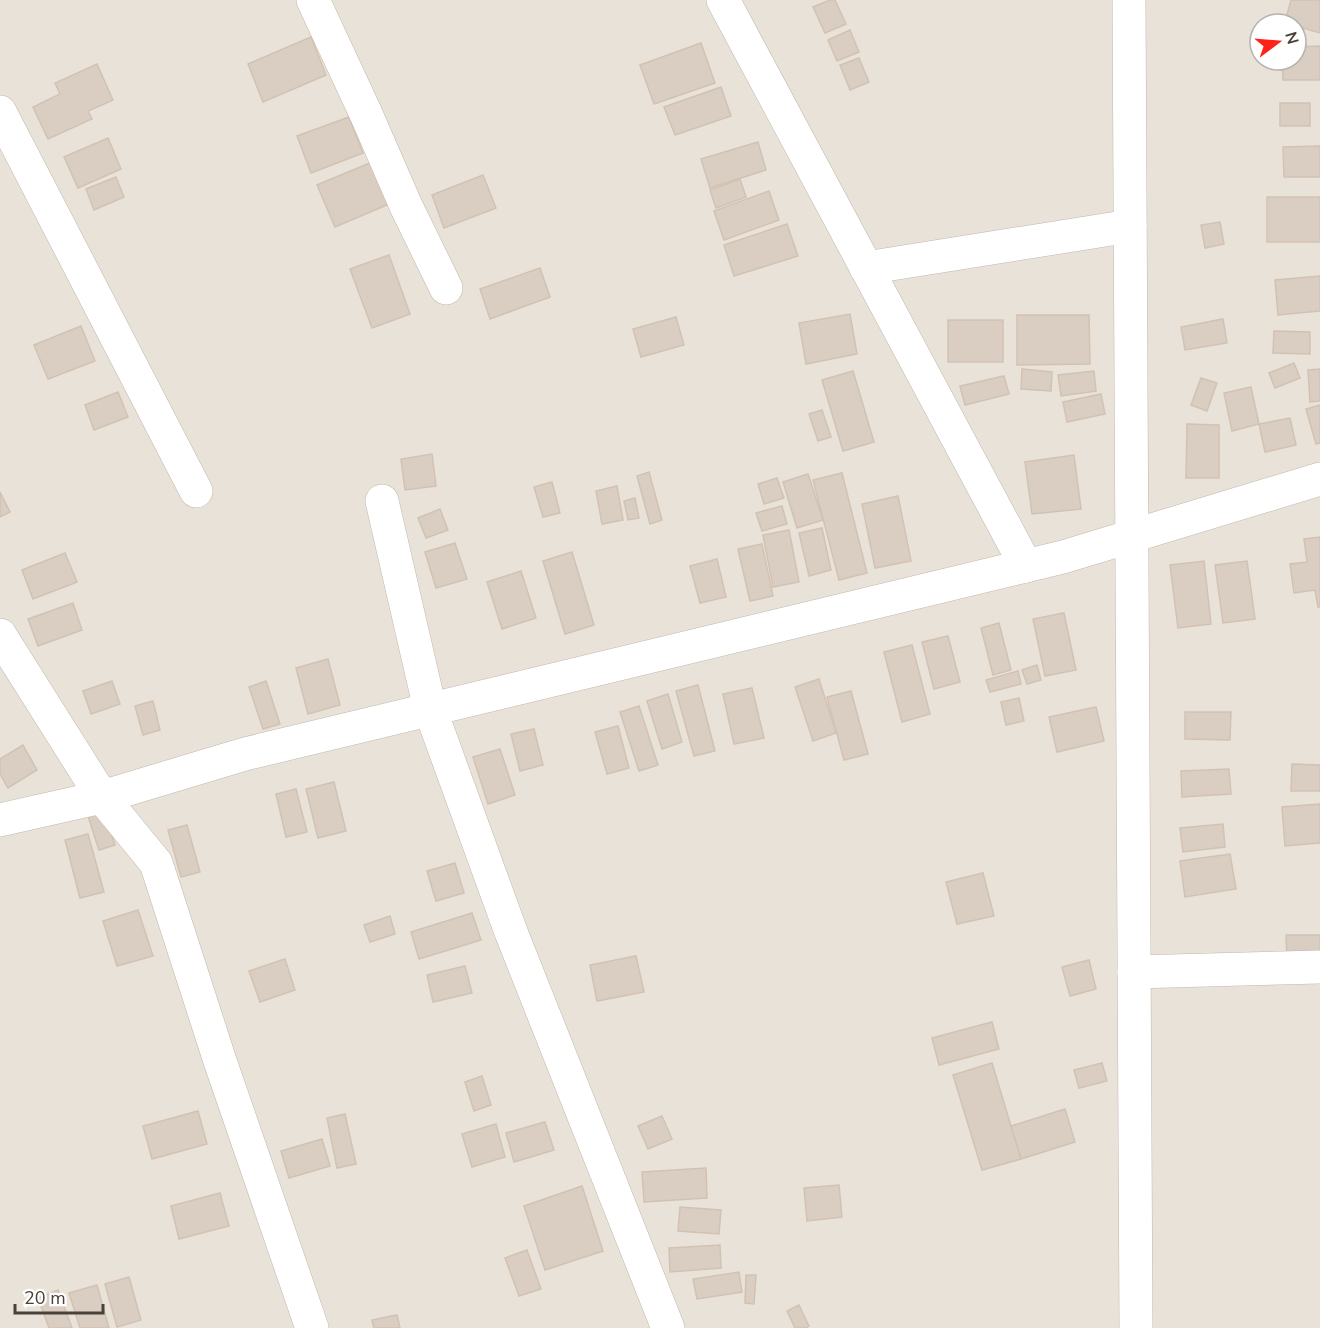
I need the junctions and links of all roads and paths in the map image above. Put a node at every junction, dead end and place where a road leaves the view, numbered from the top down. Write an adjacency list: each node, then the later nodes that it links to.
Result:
1 (313, 0): 7 (street)
2 (723, 0): 6 (street)
3 (1129, 0): 5 (street)
4 (0, 112): 9 (street)
5 (1130, 226): 6 (street); 11 (street)
6 (866, 268): 12 (street)
7 (446, 288)
8 (1320, 479): 11 (street)
9 (196, 491)
10 (381, 501): 14 (street)
11 (1131, 536): 12 (street); 18 (street)
12 (1026, 566): 14 (street)
13 (0, 635): 15 (street)
14 (430, 709): 15 (street); 20 (street)
15 (102, 797): 16 (street); 19 (street)
16 (0, 820)
17 (1320, 967): 18 (street)
18 (1134, 972): 21 (street)
19 (312, 1328)
20 (668, 1328)
21 (1136, 1328)

